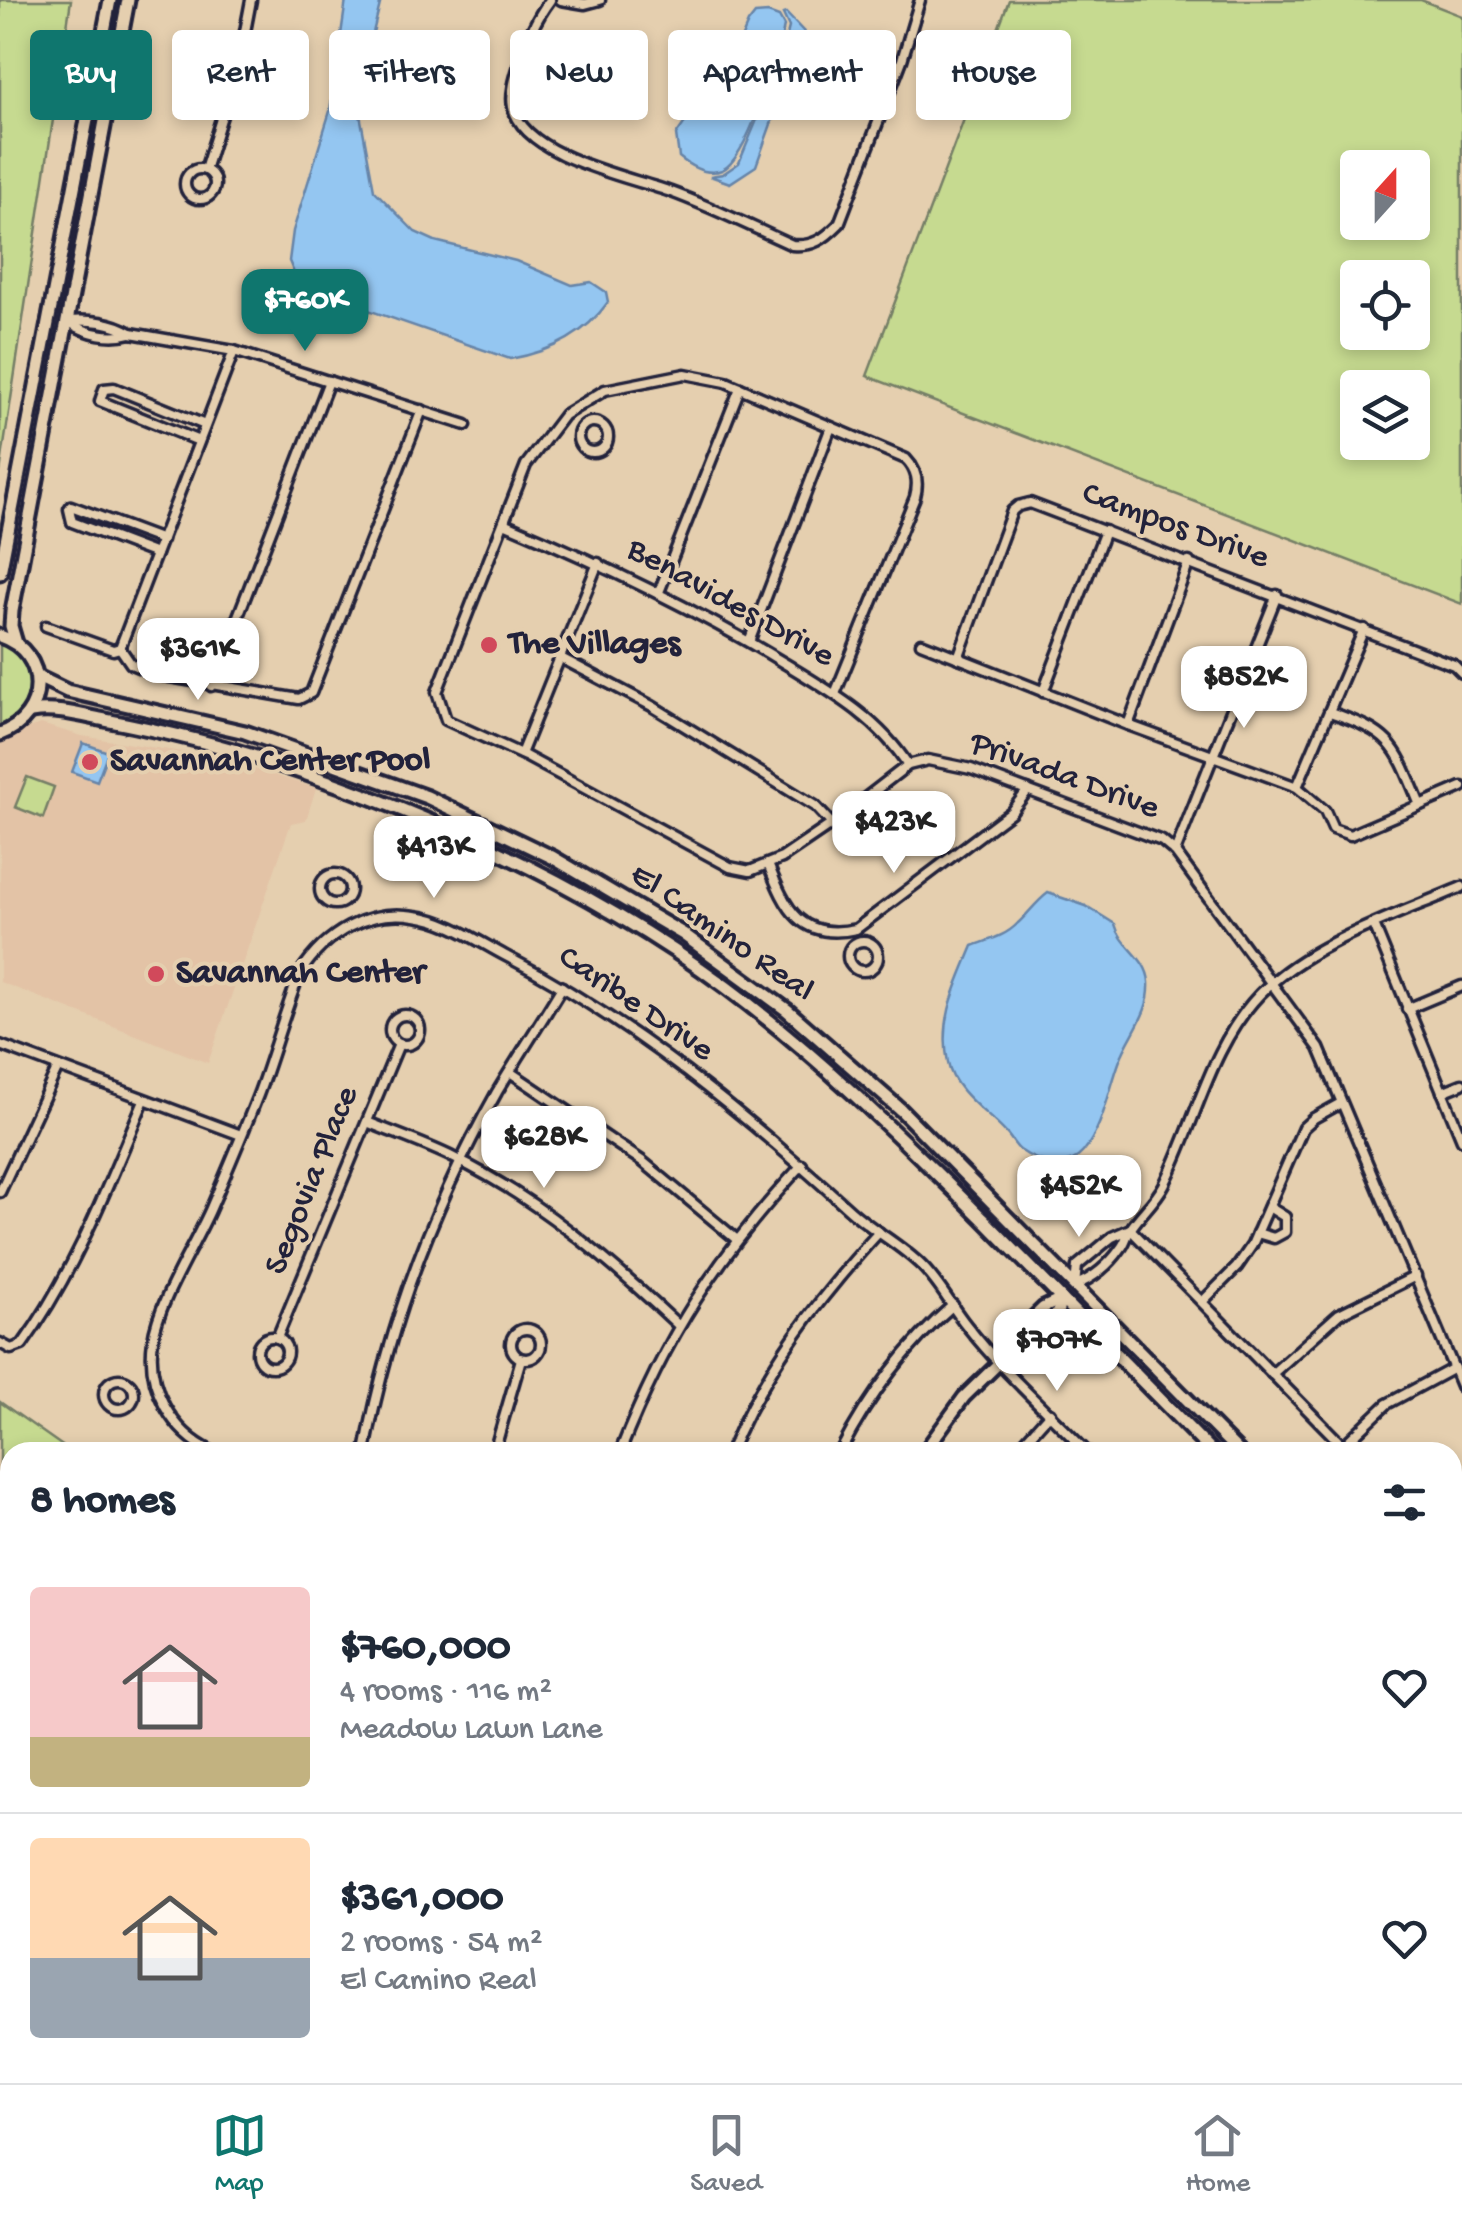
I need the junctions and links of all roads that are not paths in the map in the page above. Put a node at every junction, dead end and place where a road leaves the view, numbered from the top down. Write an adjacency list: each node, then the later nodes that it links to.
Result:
1 (110, 0): 9 (main road)
2 (128, 0): 10 (main road)
3 (251, 0): 8 (street)
4 (550, 0): 7 (street)
5 (561, 0): 6 (street)
6 (600, 0)
7 (920, 0)
8 (206, 170): 8 (street)
9 (49, 318): 10 (main road); 27 (main road)
10 (68, 321): 11 (street); 34 (main road)
11 (234, 351): 12 (street); 18 (street)
12 (328, 380): 15 (street); 41 (street)
13 (740, 388): 14 (street); 19 (street); 28 (street)
14 (580, 405): 16 (street); 21 (street)
15 (422, 410): 17 (street); 41 (street)
16 (588, 422): 16 (street)
17 (466, 424)
18 (205, 425): 20 (street); 20 (street)
19 (831, 427): 33 (street); 43 (street)
20 (199, 440): 23 (street)
21 (504, 522): 26 (street, Benavides Drive); 50 (street)
22 (1105, 531): 25 (street, Campos Drive); 38 (street, Campos Drive); 42 (street)
23 (162, 540): 24 (street); 24 (street)
24 (156, 554): 36 (street)
25 (1189, 562): 29 (street, Campos Drive); 47 (street)
26 (598, 563): 28 (street, Benavides Drive); 37 (street)
27 (0, 573)
28 (659, 592): 33 (street, Benavides Drive)
29 (1277, 595): 31 (street, Campos Drive); 51 (street)
30 (46, 626): 36 (street)
31 (1364, 630): 39 (street, Campos Drive); 46 (street)
32 (0, 636): 34 (main road)
33 (750, 642): 43 (street, Benavides Drive)
34 (16, 643): 40 (main road)
35 (921, 643): 38 (street)
36 (120, 648): 41 (street)
37 (559, 658): 50 (street); 57 (street)
38 (958, 658): 42 (street)
39 (1462, 673)
40 (38, 677): 44 (main road); 45 (main road, El Camino Real)
41 (210, 686)
42 (1043, 692): 47 (street)
43 (835, 694): 52 (street, Benavides Drive)
44 (31, 712): 48 (main road, El Camino Real); 49 (main road)
45 (165, 712): 48 (main road); 90 (main road, El Camino Real)
46 (1330, 712): 53 (street); 56 (street)
47 (1128, 726): 51 (street)
48 (161, 732): 91 (main road, El Camino Real)
49 (1, 735)
50 (521, 754): 59 (street)
51 (1214, 757): 53 (street); 58 (street)
52 (908, 764): 55 (street, Privada Drive); 57 (street)
53 (1297, 786): 56 (street)
54 (1462, 786): 56 (street)
55 (1028, 790): 58 (street, Privada Drive); 64 (street)
56 (1420, 804)
57 (832, 824): 59 (street)
58 (1175, 852): 66 (street, Privada Drive)
59 (768, 864): 64 (street)
60 (1462, 888): 63 (street)
61 (339, 904): 61 (street); 62 (street)
62 (351, 925): 68 (street, Caribe Drive); 79 (street, Caribe Drive)
63 (1374, 926): 66 (street); 69 (street)
64 (856, 930): 65 (street)
65 (858, 942): 65 (street)
66 (1272, 983): 77 (street, Privada Drive); 85 (street)
67 (1462, 986): 69 (street)
68 (562, 987): 73 (street); 82 (street, Caribe Drive)
69 (1407, 1009): 75 (street)
70 (399, 1044): 70 (street, Segovia Place); 78 (street, Segovia Place)
71 (0, 1046): 72 (street)
72 (58, 1067): 76 (street); 83 (street)
73 (510, 1072): 81 (street); 88 (street)
74 (1462, 1084): 75 (street)
75 (1442, 1092): 80 (street)
76 (144, 1100): 79 (street); 96 (street)
77 (1341, 1103): 84 (street); 89 (street, Privada Drive)
78 (367, 1122): 81 (street); 95 (street, Segovia Place)
79 (240, 1136): 101 (street, Caribe Drive)
80 (1462, 1140)
81 (462, 1162): 94 (street); 106 (street)
82 (802, 1165): 86 (street, Caribe Drive); 88 (street)
83 (0, 1192)
84 (1269, 1207): 87 (street); 87 (street)
85 (1130, 1229): 90 (street); 90 (street); 92 (street)
86 (879, 1232): 93 (street, Caribe Drive); 109 (street)
87 (1258, 1233): 92 (street)
88 (736, 1239): 94 (street)
89 (1416, 1276): 99 (street, Privada Drive); 100 (street)
90 (1074, 1285): 91 (main road); 115 (main road, El Camino Real)
91 (1062, 1299): 98 (street); 98 (street); 114 (main road, El Camino Real)
92 (1202, 1302): 100 (street)
93 (953, 1304): 98 (street, Caribe Drive); 110 (street)
94 (678, 1325): 108 (street)
95 (277, 1338): 95 (street, Segovia Place)
96 (0, 1343)
97 (521, 1359): 97 (street); 107 (street)
98 (1000, 1362): 104 (street, Caribe Drive); 111 (street)
99 (1454, 1368): 102 (street, Privada Drive); 117 (street)
100 (1272, 1374): 116 (street)
101 (155, 1382): 103 (street); 105 (street, Caribe Drive)
102 (1462, 1388)
103 (133, 1389): 103 (street)
104 (1050, 1413): 112 (street); 113 (street, Caribe Drive)
105 (194, 1442)
106 (367, 1442)
107 (497, 1442)
108 (624, 1442)
109 (735, 1442)
110 (846, 1442)
111 (931, 1442)
112 (1024, 1442)
113 (1077, 1442)
114 (1202, 1442)
115 (1229, 1442)
116 (1339, 1442)
117 (1353, 1442)

